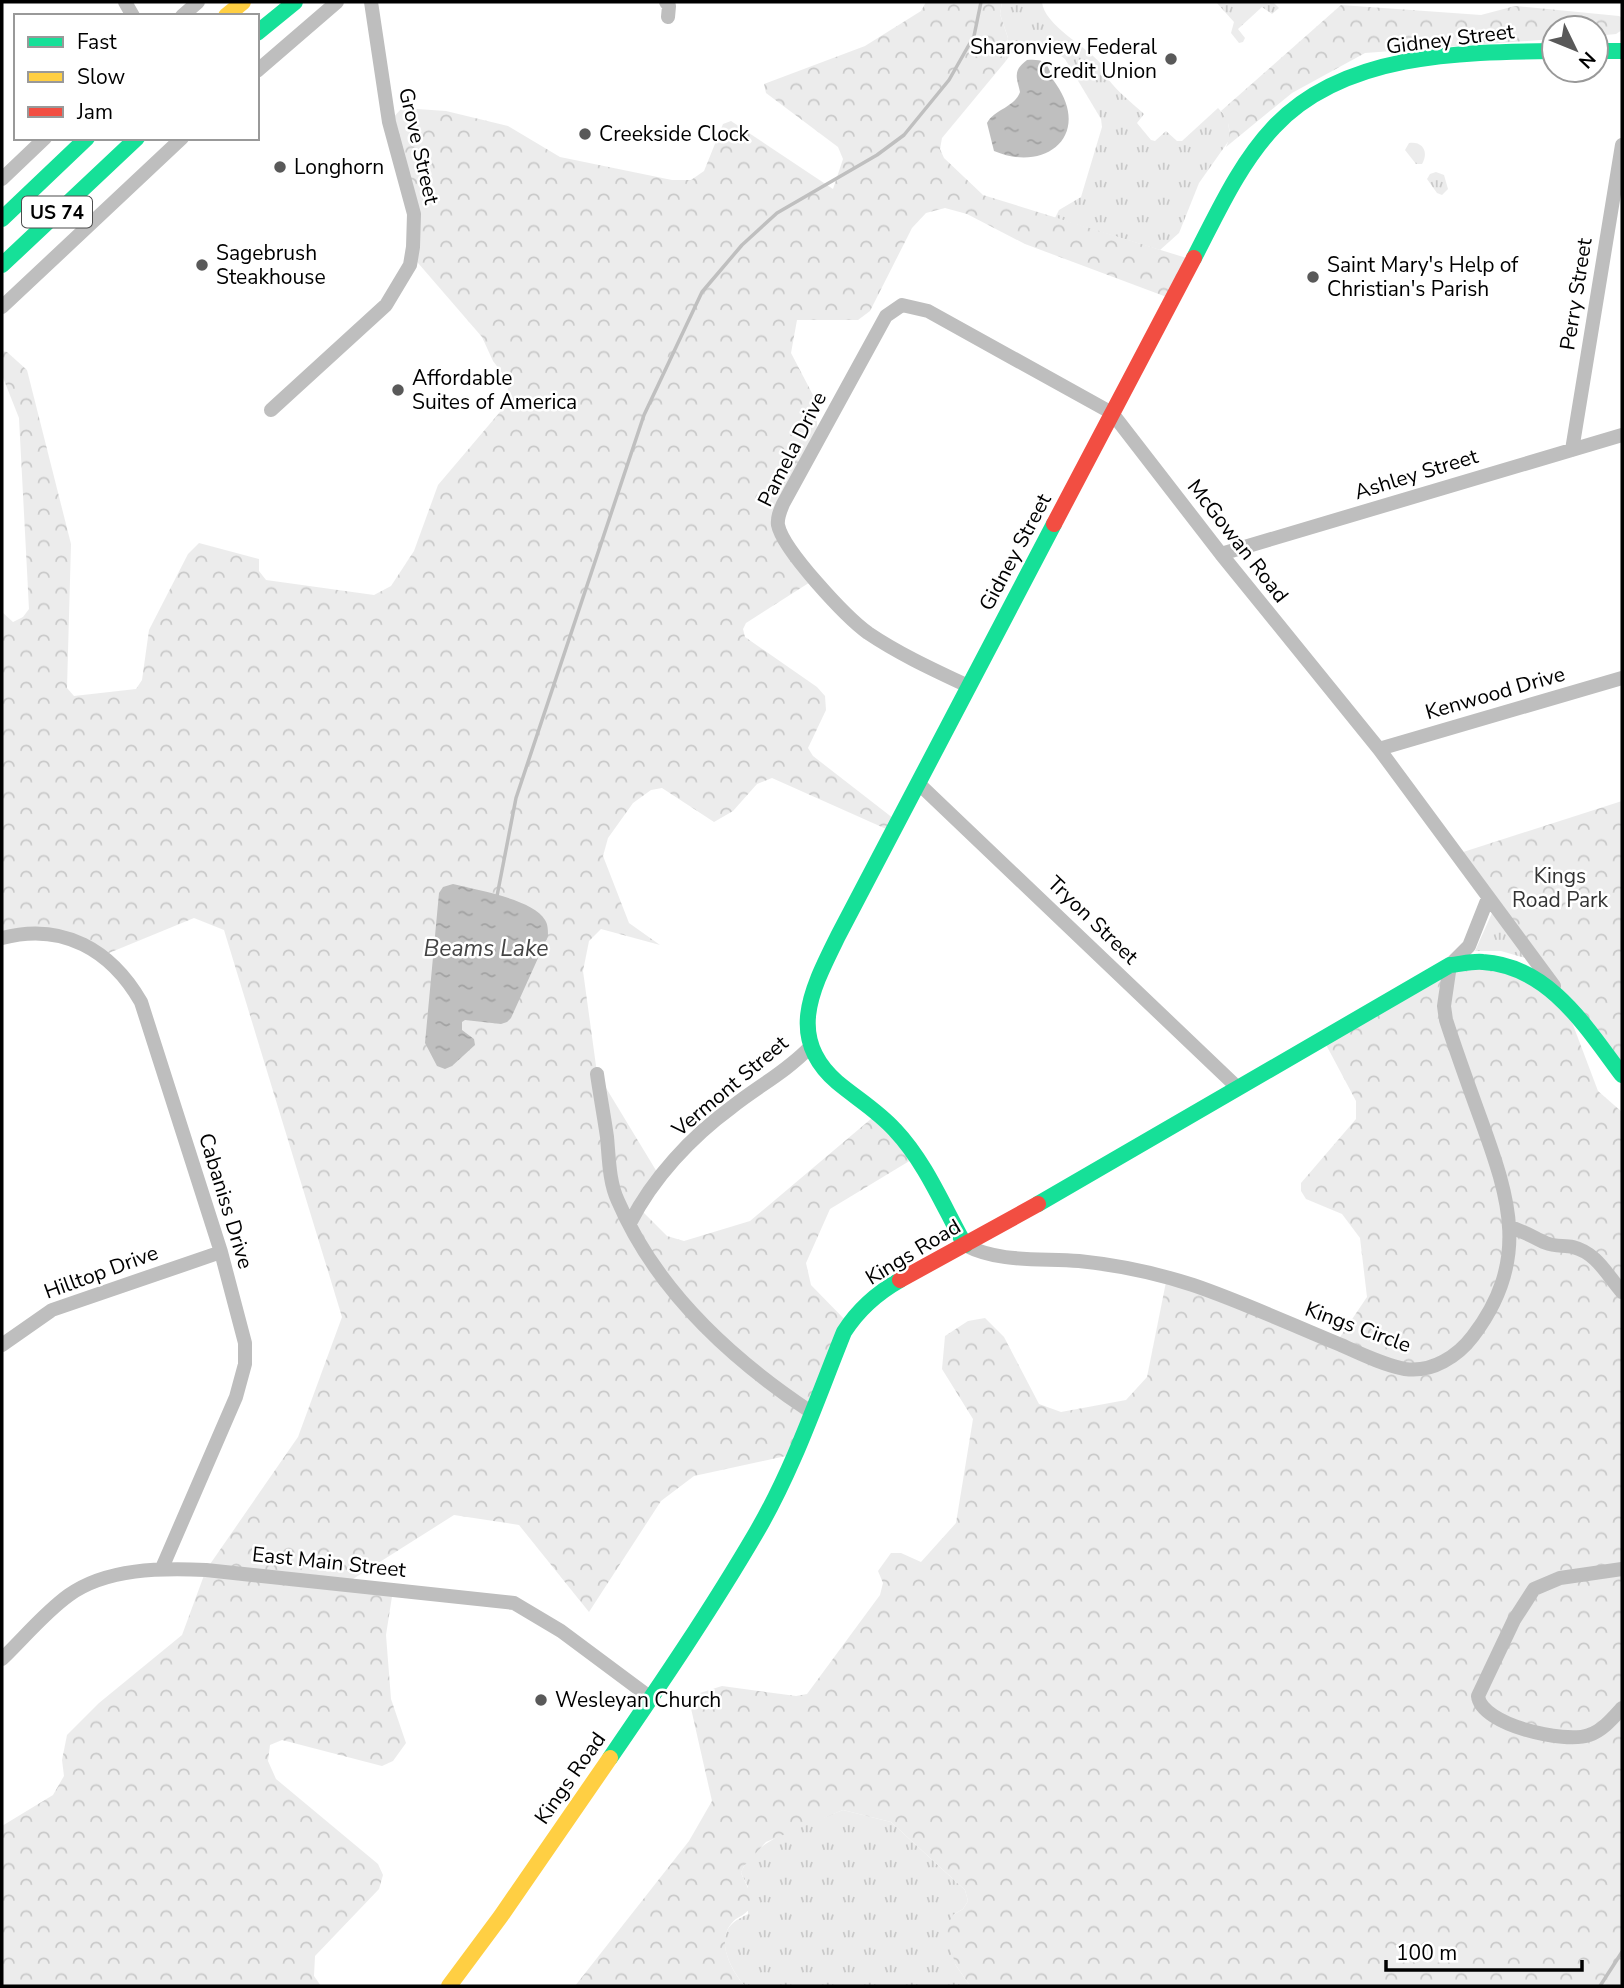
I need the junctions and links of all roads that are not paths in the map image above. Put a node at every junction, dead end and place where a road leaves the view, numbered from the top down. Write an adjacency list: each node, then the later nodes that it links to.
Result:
1 (198, 2): 8 (street)
2 (243, 2): 9 (main road)
3 (274, 2): 10 (main road)
4 (295, 2): 12 (main road)
5 (337, 2): 14 (street)
6 (371, 2): 26 (street, Grove Street)
7 (666, 2): 11 (street)
8 (184, 14)
9 (228, 14)
10 (259, 16)
11 (668, 18)
12 (259, 31)
13 (1540, 52): 27 (main road, Gidney Street)
14 (259, 69)
15 (43, 140): 20 (street)
16 (85, 140): 21 (main road, US 74)
17 (135, 140): 23 (main road, US 74)
18 (180, 140): 24 (street)
19 (1622, 145): 29 (street, Perry Street)
20 (3, 175): 21 (street)
21 (23, 199): 22 (main road, US 74)
22 (2, 219)
23 (2, 265)
24 (2, 307)
25 (886, 316): 27 (street, McGowan Road); 32 (street, Pamela Drive)
26 (271, 410)
27 (1112, 413): 30 (street, McGowan Road); 32 (main road, Gidney Street)
28 (1622, 435): 29 (street, Ashley Street)
29 (1572, 450): 30 (street, Ashley Street)
30 (1221, 554): 33 (street, McGowan Road)
31 (1622, 678): 33 (street, Kenwood Drive)
32 (968, 686): 34 (main road, Gidney Street)
33 (1379, 749): 35 (street, McGowan Road)
34 (918, 783): 39 (main road, Gidney Street); 42 (street, Tryon Street)
35 (1488, 898): 37 (street); 38 (street, McGowan Road)
36 (2, 938): 46 (street, Cabaniss Drive)
37 (1450, 965): 38 (main road, Kings Road); 42 (main road, Kings Road); 44 (street, Kings Circle)
38 (1563, 998): 41 (main road, Kings Road)
39 (808, 1048): 43 (street, Vermont Street); 45 (main road)
40 (597, 1074): 43 (street)
41 (1622, 1075)
42 (1238, 1088): 45 (main road, Kings Road)
43 (630, 1223): 49 (street)
44 (1510, 1227): 45 (street, Kings Circle); 47 (street)
45 (965, 1245): 49 (main road, Kings Road)
46 (221, 1252): 48 (street, Hilltop Drive); 50 (street, Cabaniss Drive)
47 (1622, 1292)
48 (2, 1345)
49 (811, 1412): 53 (main road, Kings Road)
50 (162, 1568): 52 (street, East Main Street); 53 (street, East Main Street)
51 (1622, 1569): 54 (street)
52 (2, 1659)
53 (651, 1698): 55 (main road, Kings Road)
54 (1622, 1708)
55 (449, 1986)

